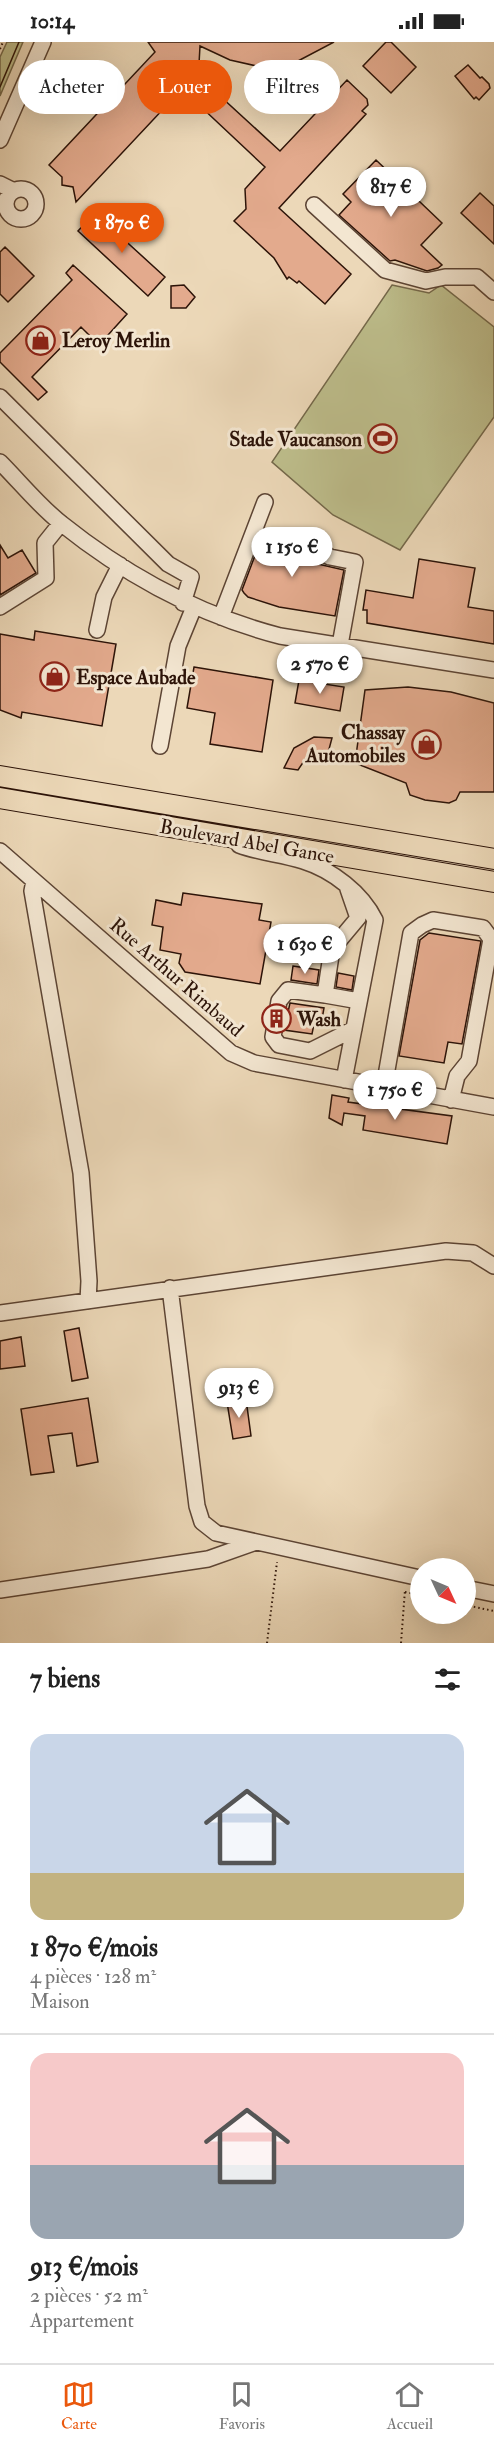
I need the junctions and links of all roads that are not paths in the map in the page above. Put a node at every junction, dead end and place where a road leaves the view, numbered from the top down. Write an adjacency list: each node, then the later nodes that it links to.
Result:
1 (43, 42): 2 (street)
2 (0, 140)
3 (314, 205): 4 (street)
4 (494, 292)
5 (0, 397): 11 (street)
6 (0, 462): 8 (street)
7 (265, 502): 13 (street)
8 (61, 523): 10 (street); 12 (street)
9 (312, 548): 15 (street)
10 (120, 565): 11 (street); 14 (street)
11 (189, 605): 13 (street); 17 (street)
12 (0, 607)
13 (221, 617): 15 (street)
14 (97, 630)
15 (340, 645): 16 (street)
16 (494, 670)
17 (160, 746)
18 (0, 776): 22 (main road, Boulevard Abel Gance)
19 (0, 798): 20 (main road, Boulevard Abel Gance)
20 (210, 834): 24 (main road, Boulevard Abel Gance); 25 (street)
21 (0, 851): 23 (street, Rue Arthur Rimbaud)
22 (494, 859)
23 (34, 881): 29 (street, Rue Arthur Rimbaud); 35 (street)
24 (494, 882)
25 (347, 886): 26 (street); 27 (street)
26 (325, 995): 27 (street); 28 (street)
27 (359, 1001): 28 (street)
28 (354, 1029): 29 (street)
29 (345, 1075): 30 (street, Rue Arthur Rimbaud)
30 (384, 1087): 31 (street, Rue Arthur Rimbaud); 31 (street)
31 (451, 1100): 32 (street, Rue Arthur Rimbaud)
32 (494, 1107)
33 (494, 1266): 34 (street)
34 (170, 1288): 35 (street); 37 (street)
35 (88, 1301): 36 (street)
36 (0, 1313)
37 (256, 1542): 38 (street); 39 (street)
38 (410, 1576)
39 (0, 1590)
40 (476, 1590): 41 (street)
41 (494, 1594)

